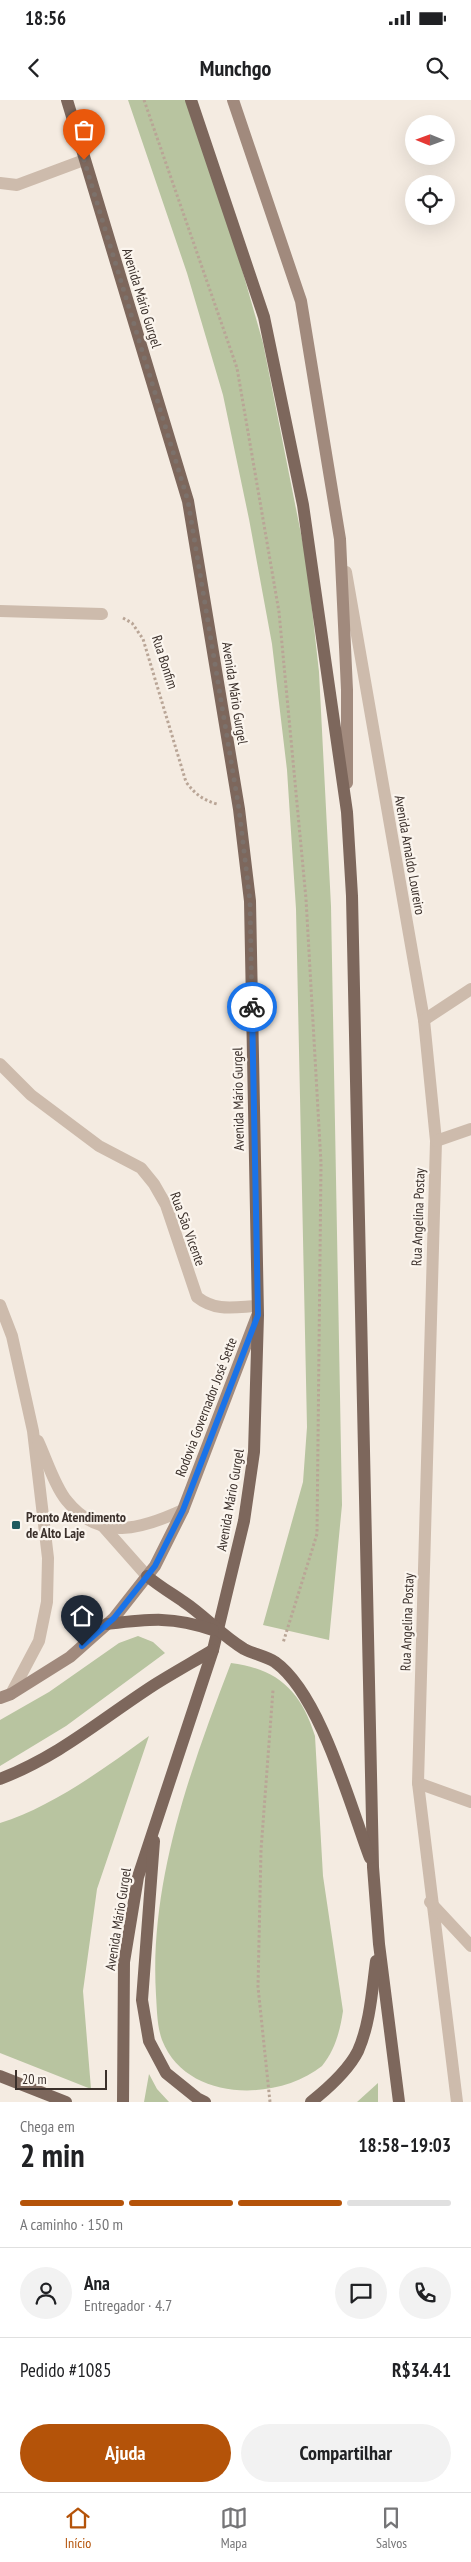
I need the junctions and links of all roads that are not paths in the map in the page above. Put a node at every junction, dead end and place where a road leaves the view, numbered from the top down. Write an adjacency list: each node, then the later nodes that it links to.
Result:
1 (67, 100): 4 (main road, Avenida Mário Gurgel)
2 (191, 100): 9 (main road)
3 (233, 100): 6 (street)
4 (84, 160): 5 (street); 16 (main road, Avenida Mário Gurgel)
5 (0, 183)
6 (340, 539): 9 (street); 11 (street, Avenida Arnaldo Loureiro)
7 (0, 611): 8 (street)
8 (102, 614)
9 (347, 812): 30 (main road)
10 (471, 989): 11 (street)
11 (424, 1020): 14 (street, Avenida Arnaldo Loureiro)
12 (0, 1064): 16 (street, Rua São Vicente)
13 (471, 1130): 14 (street)
14 (436, 1141): 27 (street, Rua Angelina Postay)
15 (0, 1305): 17 (street)
16 (257, 1310): 19 (street, Rodovia Governador José Sette); 23 (main road, Avenida Mário Gurgel)
17 (6, 1335): 18 (street)
18 (33, 1431): 20 (street); 25 (street)
19 (183, 1510): 20 (street); 21 (street, Rodovia Governador José Sette)
20 (101, 1524): 21 (street)
21 (147, 1576): 22 (street, Rodovia Governador José Sette); 23 (main road)
22 (107, 1624): 23 (main road); 25 (street, Rodovia Governador José Sette)
23 (218, 1632): 24 (main road, Avenida Mário Gurgel); 30 (main road)
24 (213, 1650): 26 (main road); 29 (main road, Avenida Mário Gurgel)
25 (6, 1696)
26 (0, 1779)
27 (418, 1783): 28 (street); 31 (street, Rua Angelina Postay)
28 (471, 1802)
29 (156, 1816): 36 (main road, Avenida Mário Gurgel); 37 (main road)
30 (373, 1867): 32 (main road)
31 (430, 1902): 33 (street); 40 (street, Rua Angelina Postay)
32 (378, 1944): 38 (main road); 39 (main road)
33 (471, 1946)
34 (0, 2076): 35 (main road)
35 (66, 2102)
36 (123, 2102)
37 (205, 2102)
38 (311, 2102)
39 (399, 2102)
40 (457, 2102)

